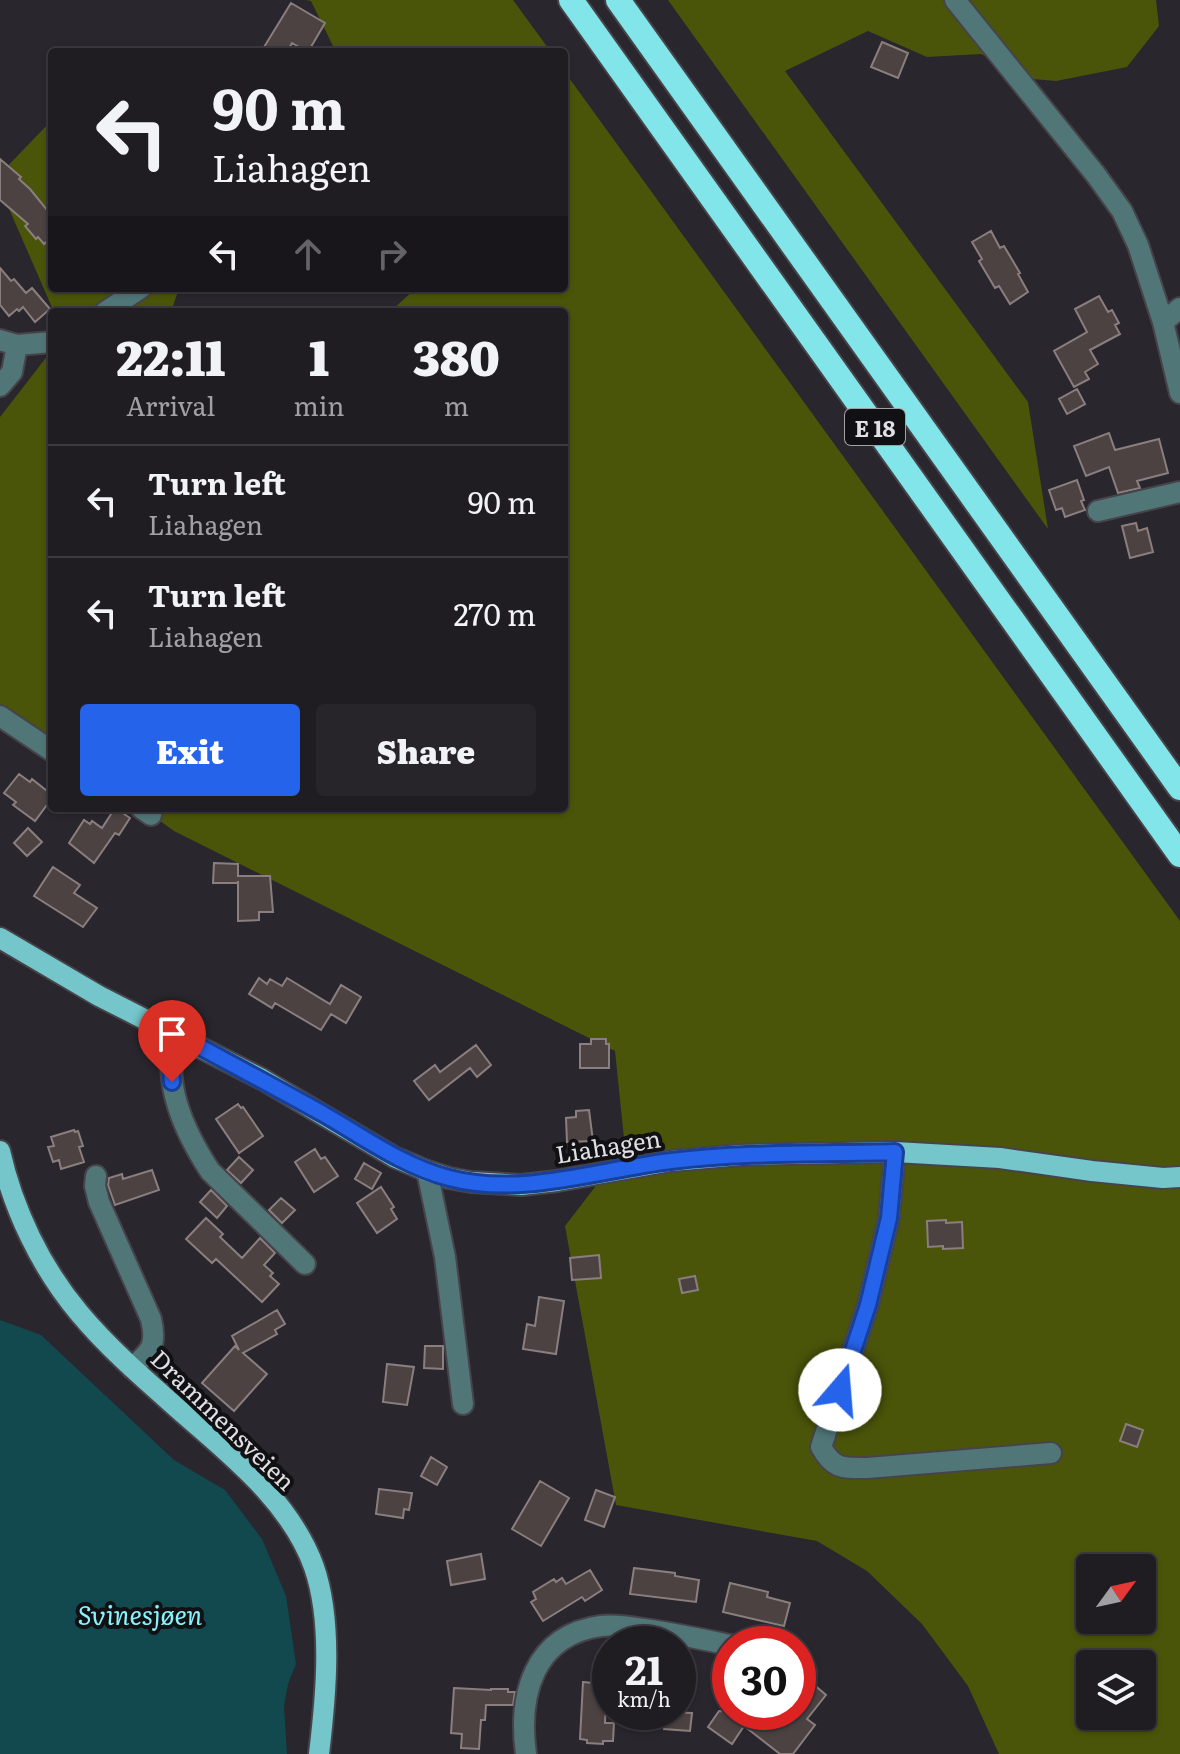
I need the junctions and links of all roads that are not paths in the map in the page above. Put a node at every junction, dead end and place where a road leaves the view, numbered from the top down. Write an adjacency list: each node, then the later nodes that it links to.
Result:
1 (571, 0): 17 (highway, E 18)
2 (618, 0): 16 (highway, E 18)
3 (955, 0): 7 (street)
4 (135, 292): 5 (street)
5 (111, 308)
6 (1180, 308): 7 (street)
7 (1163, 322): 11 (street)
8 (48, 342): 9 (street)
9 (8, 343): 10 (street)
10 (0, 386)
11 (1180, 393)
12 (1180, 492): 13 (street)
13 (1098, 511)
14 (0, 716): 15 (street)
15 (48, 748)
16 (1180, 788)
17 (1180, 855)
18 (0, 938): 19 (main road, Liahagen)
19 (176, 1034): 22 (main road, Liahagen); 25 (street)
20 (0, 1151): 26 (main road, Drammensveien)
21 (895, 1152): 22 (main road, Liahagen); 24 (main road, Liahagen); 28 (street)
22 (427, 1171): 27 (street)
23 (96, 1176): 26 (street)
24 (1180, 1177)
25 (305, 1264)
26 (132, 1368): 30 (main road, Drammensveien)
27 (463, 1404)
28 (1051, 1453)
29 (712, 1641): 31 (street)
30 (319, 1754)
31 (526, 1754)

